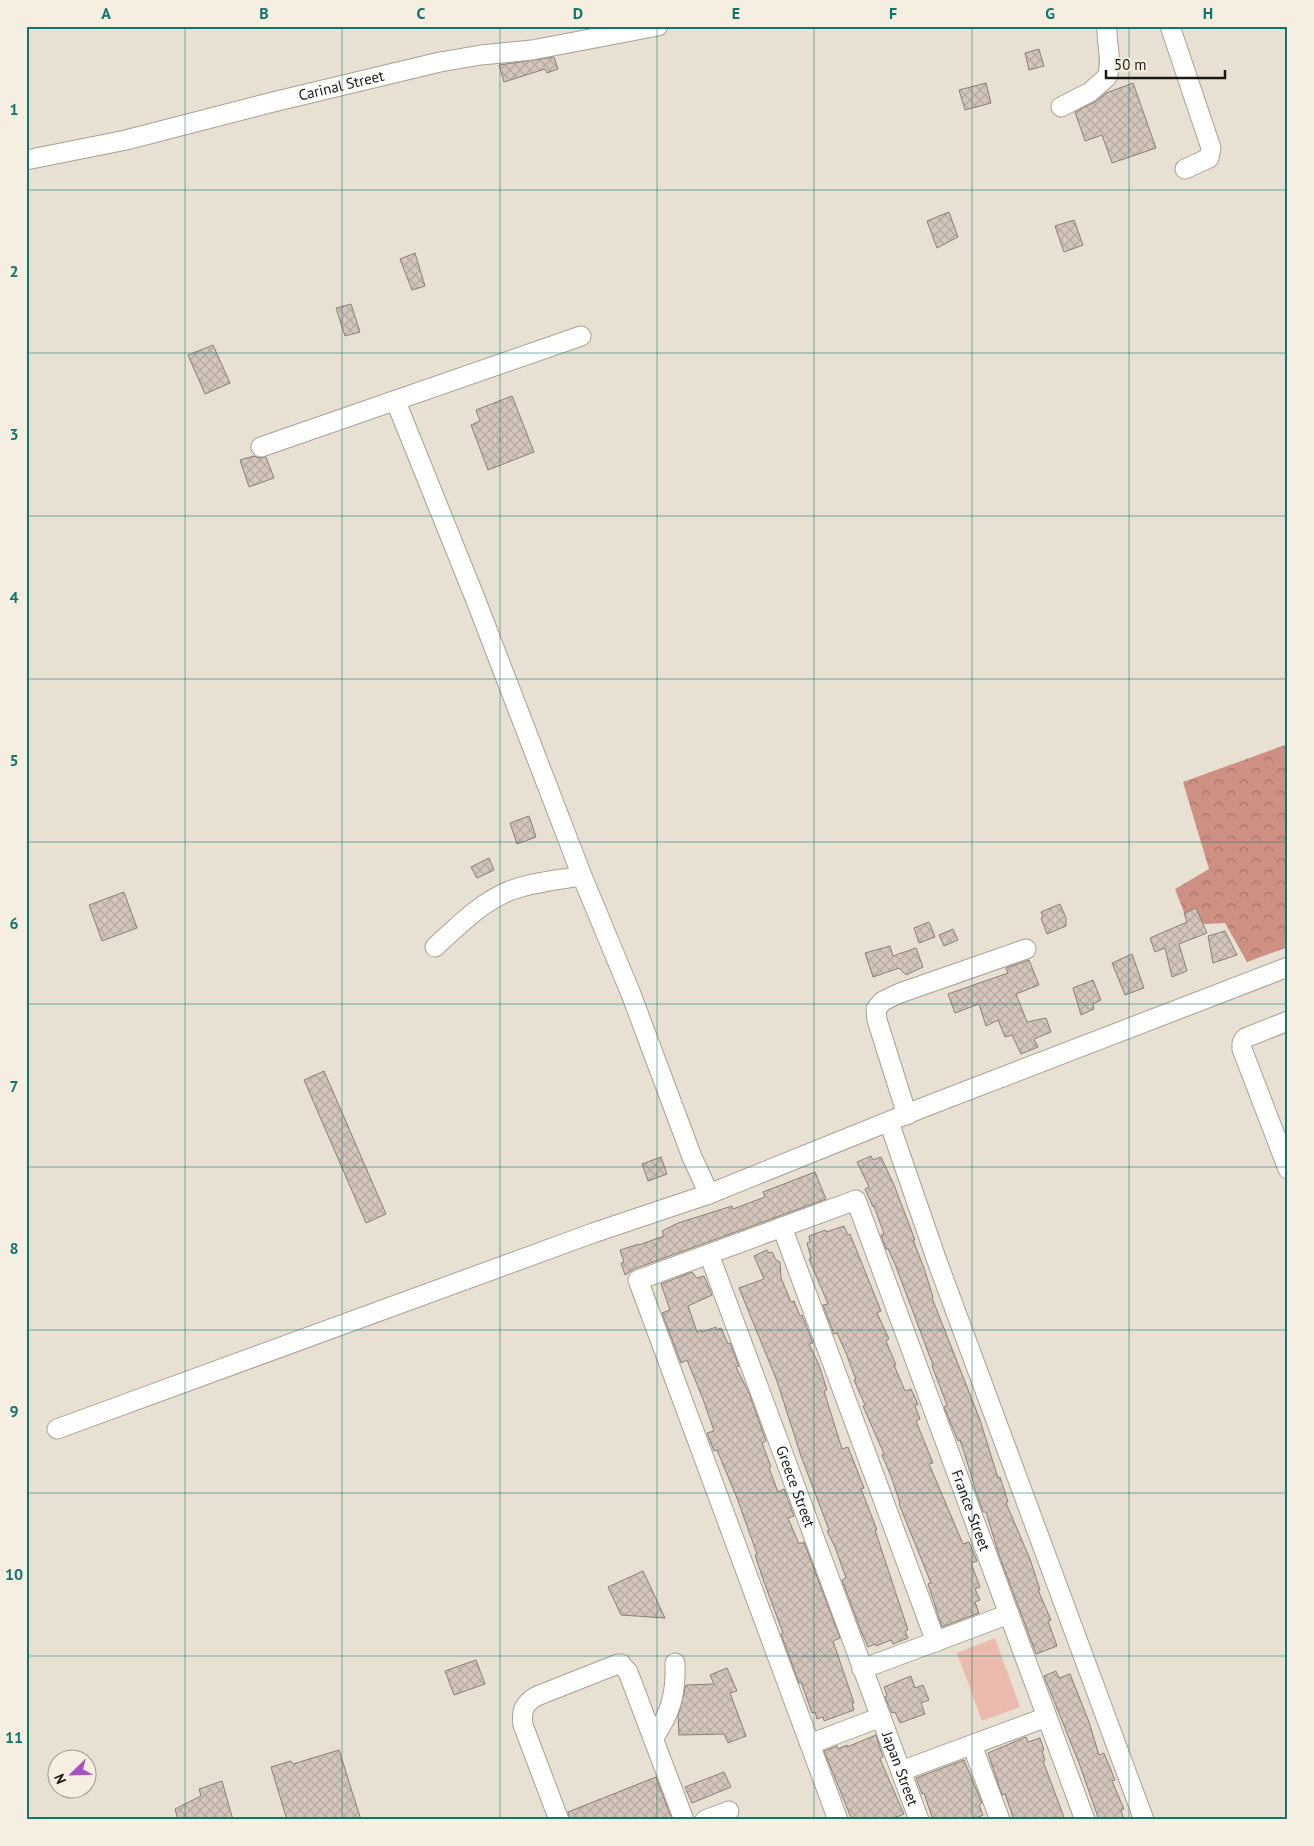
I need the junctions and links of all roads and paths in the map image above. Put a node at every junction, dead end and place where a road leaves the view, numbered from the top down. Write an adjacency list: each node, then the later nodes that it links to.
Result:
1 (658, 26): 5 (street, Carinal Street)
2 (1107, 26): 4 (street)
3 (1170, 26): 6 (street)
4 (1061, 107)
5 (26, 160)
6 (1185, 169)
7 (581, 336): 8 (street)
8 (396, 402): 9 (street); 10 (street)
9 (261, 447)
10 (582, 876): 11 (street); 18 (street)
11 (435, 947)
12 (1026, 949): 15 (street)
13 (1288, 967): 15 (street)
14 (1288, 1021): 17 (street)
15 (907, 1115): 16 (street)
16 (889, 1122): 18 (street); 40 (street)
17 (1288, 1169)
18 (709, 1194): 21 (street)
19 (782, 1227): 20 (street); 22 (street, France Street); 23 (street)
20 (709, 1254): 25 (street, Greece Street); 29 (street)
21 (57, 1429)
22 (1009, 1614): 23 (street); 26 (street, France Street)
23 (936, 1642): 25 (street)
24 (675, 1663): 28 (street)
25 (862, 1668): 27 (street, Greece Street)
26 (1047, 1717): 30 (street); 39 (street, France Street)
27 (881, 1718): 29 (street); 31 (street, Japan Street)
28 (653, 1739): 33 (street); 34 (street)
29 (810, 1744): 36 (street)
30 (972, 1745): 31 (street); 38 (street)
31 (901, 1771): 37 (street, Japan Street)
32 (729, 1811): 35 (street)
33 (559, 1820)
34 (684, 1820)
35 (706, 1820)
36 (838, 1820)
37 (918, 1820)
38 (1000, 1820)
39 (1085, 1820)
40 (1144, 1820)

